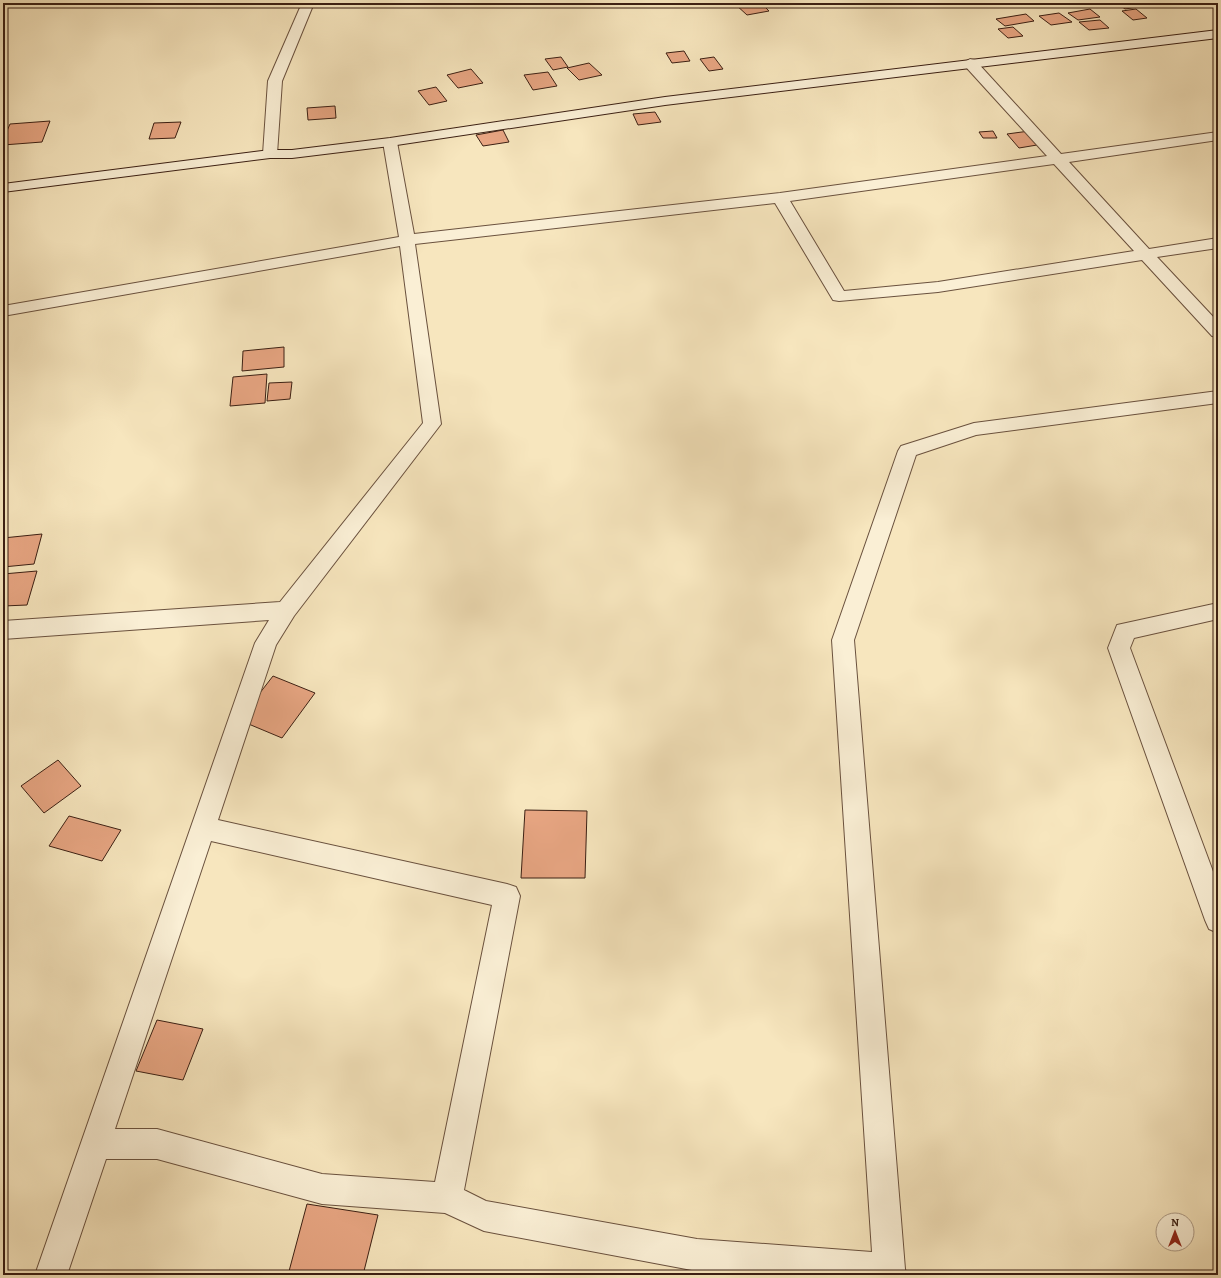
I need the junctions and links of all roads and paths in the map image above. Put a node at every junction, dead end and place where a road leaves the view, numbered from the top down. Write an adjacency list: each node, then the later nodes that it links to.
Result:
1 (308, 3): 6 (street)
2 (1218, 34): 3 (street)
3 (970, 63): 5 (street); 7 (street)
4 (1218, 136): 7 (street)
5 (390, 142): 6 (street); 10 (street)
6 (270, 154): 8 (street)
7 (1058, 157): 9 (street); 12 (street)
8 (3, 188)
9 (780, 198): 10 (street); 12 (street)
10 (407, 240): 13 (street); 16 (street)
11 (1218, 243): 12 (street)
12 (1143, 254): 14 (street)
13 (3, 311)
14 (1218, 332)
15 (1218, 397): 23 (street)
16 (286, 610): 18 (street); 19 (street)
17 (1218, 611): 20 (street)
18 (3, 630)
19 (204, 828): 21 (street); 22 (street)
20 (1218, 920)
21 (96, 1144): 22 (street); 24 (street)
22 (446, 1198): 23 (street)
23 (890, 1272)
24 (51, 1275)

